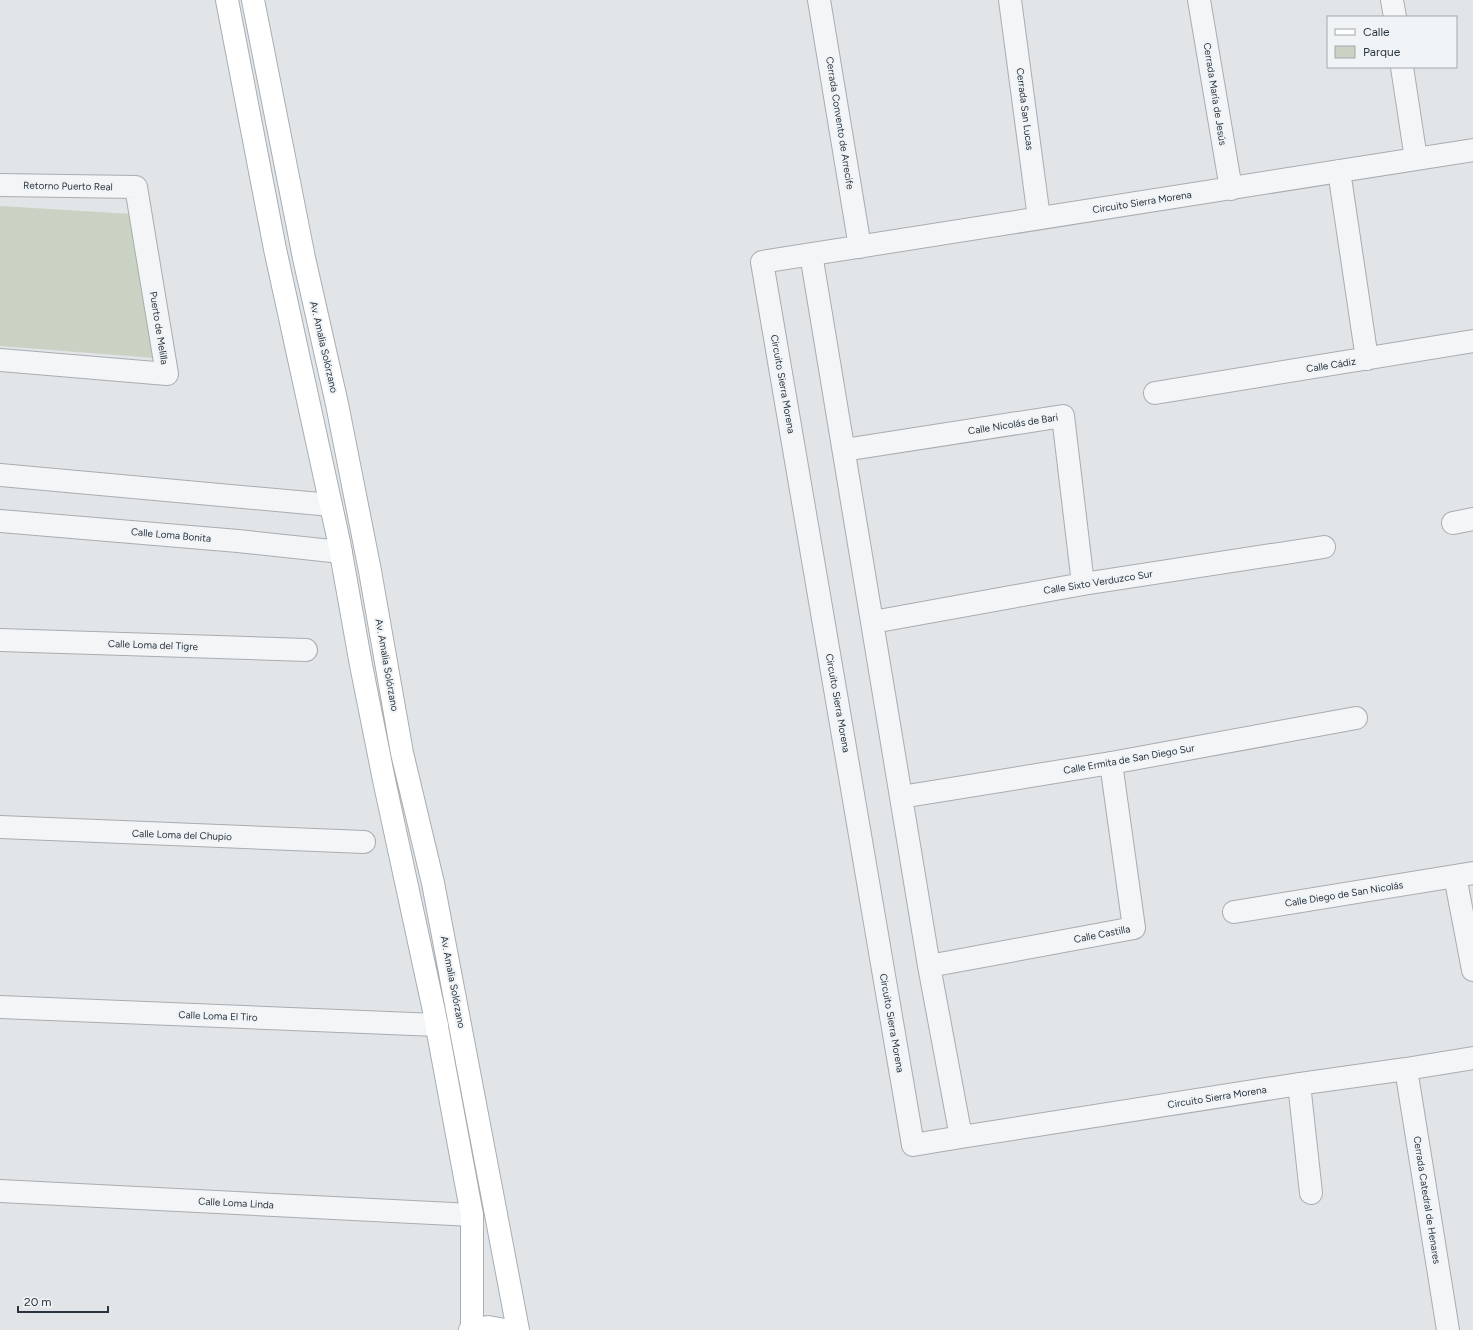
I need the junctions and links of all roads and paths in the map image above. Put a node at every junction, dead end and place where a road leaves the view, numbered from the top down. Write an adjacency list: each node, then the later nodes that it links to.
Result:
1 (227, 0): 24 (main road)
2 (253, 0): 52 (main road, Av. Amalia Solórzano)
3 (819, 0): 16 (street, Cerrada Convento de Arrecife)
4 (1010, 0): 15 (street, Cerrada San Lucas)
5 (1199, 0): 14 (street, Cerrada María de Jesús)
6 (1392, 0): 7 (street)
7 (1395, 16)
8 (1402, 68): 10 (street)
9 (1473, 150): 10 (street, Circuito Sierra Morena)
10 (1416, 159): 11 (street, Circuito Sierra Morena)
11 (1339, 171): 14 (street, Circuito Sierra Morena); 19 (street, Calle Cádiz)
12 (0, 185): 13 (street, Retorno Puerto Real)
13 (136, 187): 20 (street, Puerto de Melilla)
14 (1230, 189): 15 (street, Circuito Sierra Morena)
15 (1039, 218): 16 (street, Circuito Sierra Morena)
16 (860, 247): 17 (street, Circuito Sierra Morena)
17 (811, 254): 22 (street); 46 (street, Circuito Sierra Morena)
18 (1473, 341): 19 (street)
19 (1367, 359): 21 (street, Calle Cádiz)
20 (0, 360)
21 (1155, 394)
22 (844, 450): 28 (street, Calle Nicolás de Bari); 29 (street)
23 (0, 475): 24 (street)
24 (331, 504): 27 (main road)
25 (0, 521): 27 (street, Calle Loma Bonita)
26 (1324, 546): 28 (street, Calle Sixto Verduzco Sur)
27 (341, 552): 42 (main road)
28 (1083, 584): 29 (street, Calle Sixto Verduzco Sur)
29 (873, 622): 34 (street)
30 (0, 640): 31 (street, Calle Loma del Tigre)
31 (306, 650)
32 (1356, 718): 33 (street, Calle Ermita de San Diego Sur)
33 (1111, 763): 34 (street, Calle Ermita de San Diego Sur); 39 (street, Calle Castilla)
34 (901, 797): 39 (street)
35 (0, 827): 36 (street, Calle Loma del Chupio)
36 (364, 842)
37 (1464, 874): 38 (street, Calle Diego de San Nicolás); 40 (street)
38 (1234, 912)
39 (929, 966): 46 (street)
40 (1473, 970)
41 (0, 1007): 42 (street, Calle Loma El Tiro)
42 (437, 1025): 49 (main road)
43 (1473, 1058): 44 (street, Circuito Sierra Morena)
44 (1406, 1069): 45 (street, Circuito Sierra Morena); 53 (street, Cerrada Catedral de Henares)
45 (1299, 1084): 46 (street, Circuito Sierra Morena); 48 (street)
46 (961, 1136)
47 (0, 1191): 49 (street, Calle Loma Linda)
48 (1311, 1193)
49 (472, 1215): 50 (main road)
50 (471, 1330): 51 (main road)
51 (506, 1330)
52 (518, 1330)
53 (1448, 1330)

